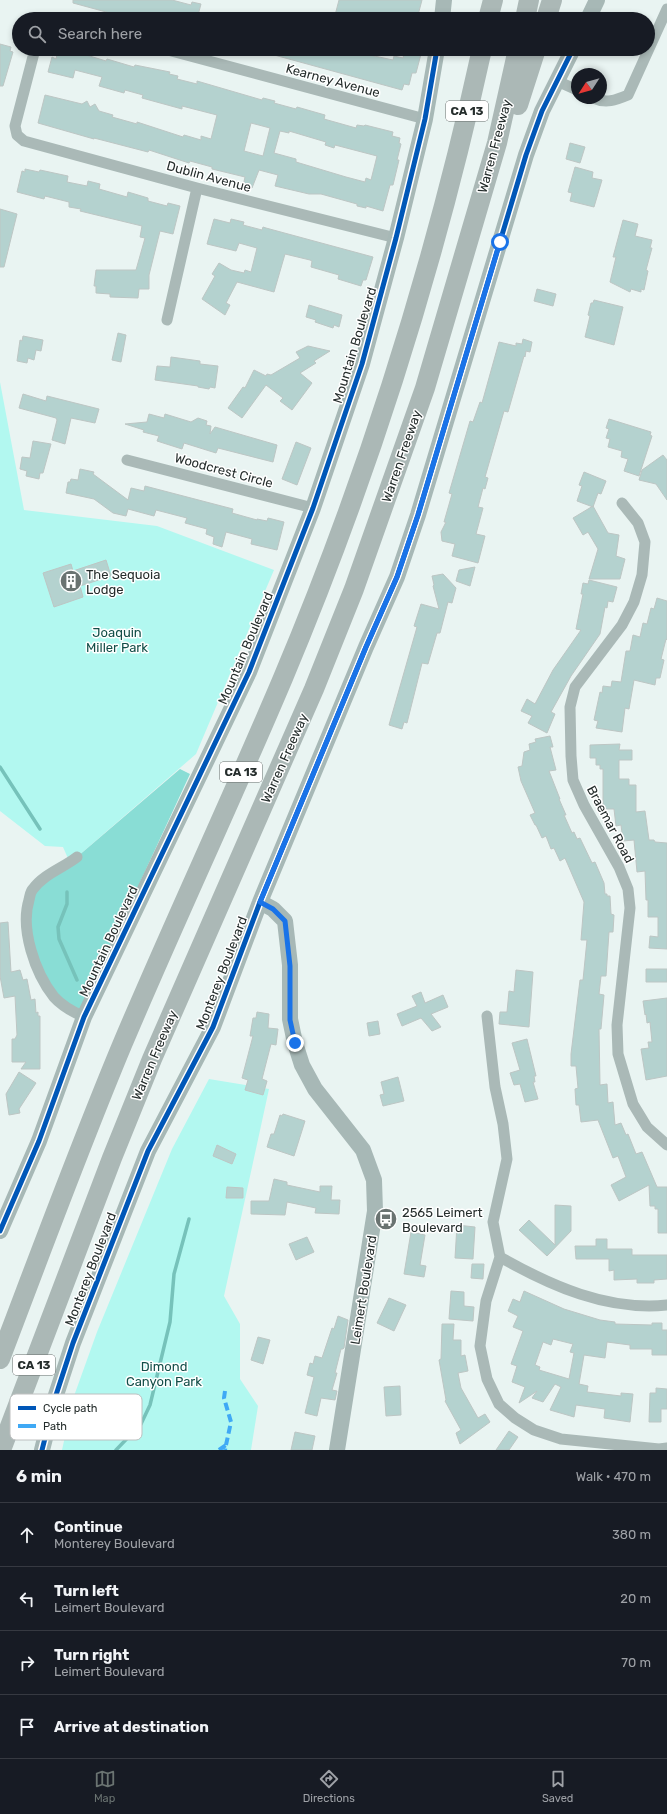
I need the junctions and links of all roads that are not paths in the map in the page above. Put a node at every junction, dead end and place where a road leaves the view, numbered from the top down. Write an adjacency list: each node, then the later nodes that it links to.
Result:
1 (444, 0): 8 (street)
2 (479, 0): 9 (highway)
3 (493, 0): 10 (highway)
4 (529, 0): 11 (highway)
5 (552, 0): 12 (highway)
6 (597, 0): 13 (street)
7 (667, 9): 14 (street)
8 (443, 12)
9 (477, 12)
10 (490, 12)
11 (526, 12)
12 (548, 12)
13 (591, 12)
14 (655, 35)
15 (33, 56): 30 (street, Dublin Avenue)
16 (190, 56): 27 (street, Kearney Avenue)
17 (436, 56): 27 (street, Mountain Boulevard)
18 (470, 56): 29 (highway)
19 (480, 56): 29 (highway, CA 13)
20 (516, 56): 28 (highway, Warren Freeway / CA 13)
21 (534, 56): 28 (highway)
22 (570, 56): 24 (street, Monterey Boulevard)
23 (646, 56): 26 (street)
24 (557, 81): 25 (street); 37 (street, Monterey Boulevard)
25 (571, 87)
26 (607, 101)
27 (425, 118): 31 (street, Mountain Boulevard)
28 (496, 143): 43 (highway, Warren Freeway / CA 13)
29 (452, 173): 45 (highway, CA 13)
30 (197, 188): 31 (street, Dublin Avenue); 32 (street)
31 (396, 238): 35 (street, Mountain Boulevard)
32 (167, 320)
33 (127, 460): 35 (street, Woodcrest Circle)
34 (622, 503): 40 (street, Braemar Road)
35 (313, 508): 38 (street, Mountain Boulevard)
36 (77, 857): 38 (street)
37 (260, 902): 48 (street, Monterey Boulevard); 56 (street, Leimert Boulevard)
38 (84, 1016): 41 (street, Mountain Boulevard)
39 (487, 1016): 42 (street)
40 (667, 1145)
41 (0, 1231)
42 (500, 1257): 44 (street); 52 (street)
43 (66, 1279): 46 (highway, Warren Freeway / CA 13); 47 (highway)
44 (667, 1305)
45 (0, 1359)
46 (22, 1394)
47 (27, 1394)
48 (56, 1394)
49 (10, 1426): 53 (highway, Warren Freeway / CA 13)
50 (11, 1440): 54 (highway)
51 (45, 1440): 55 (street, Monterey Boulevard)
52 (661, 1449)
53 (1, 1450)
54 (8, 1450)
55 (42, 1450)
56 (337, 1450)

